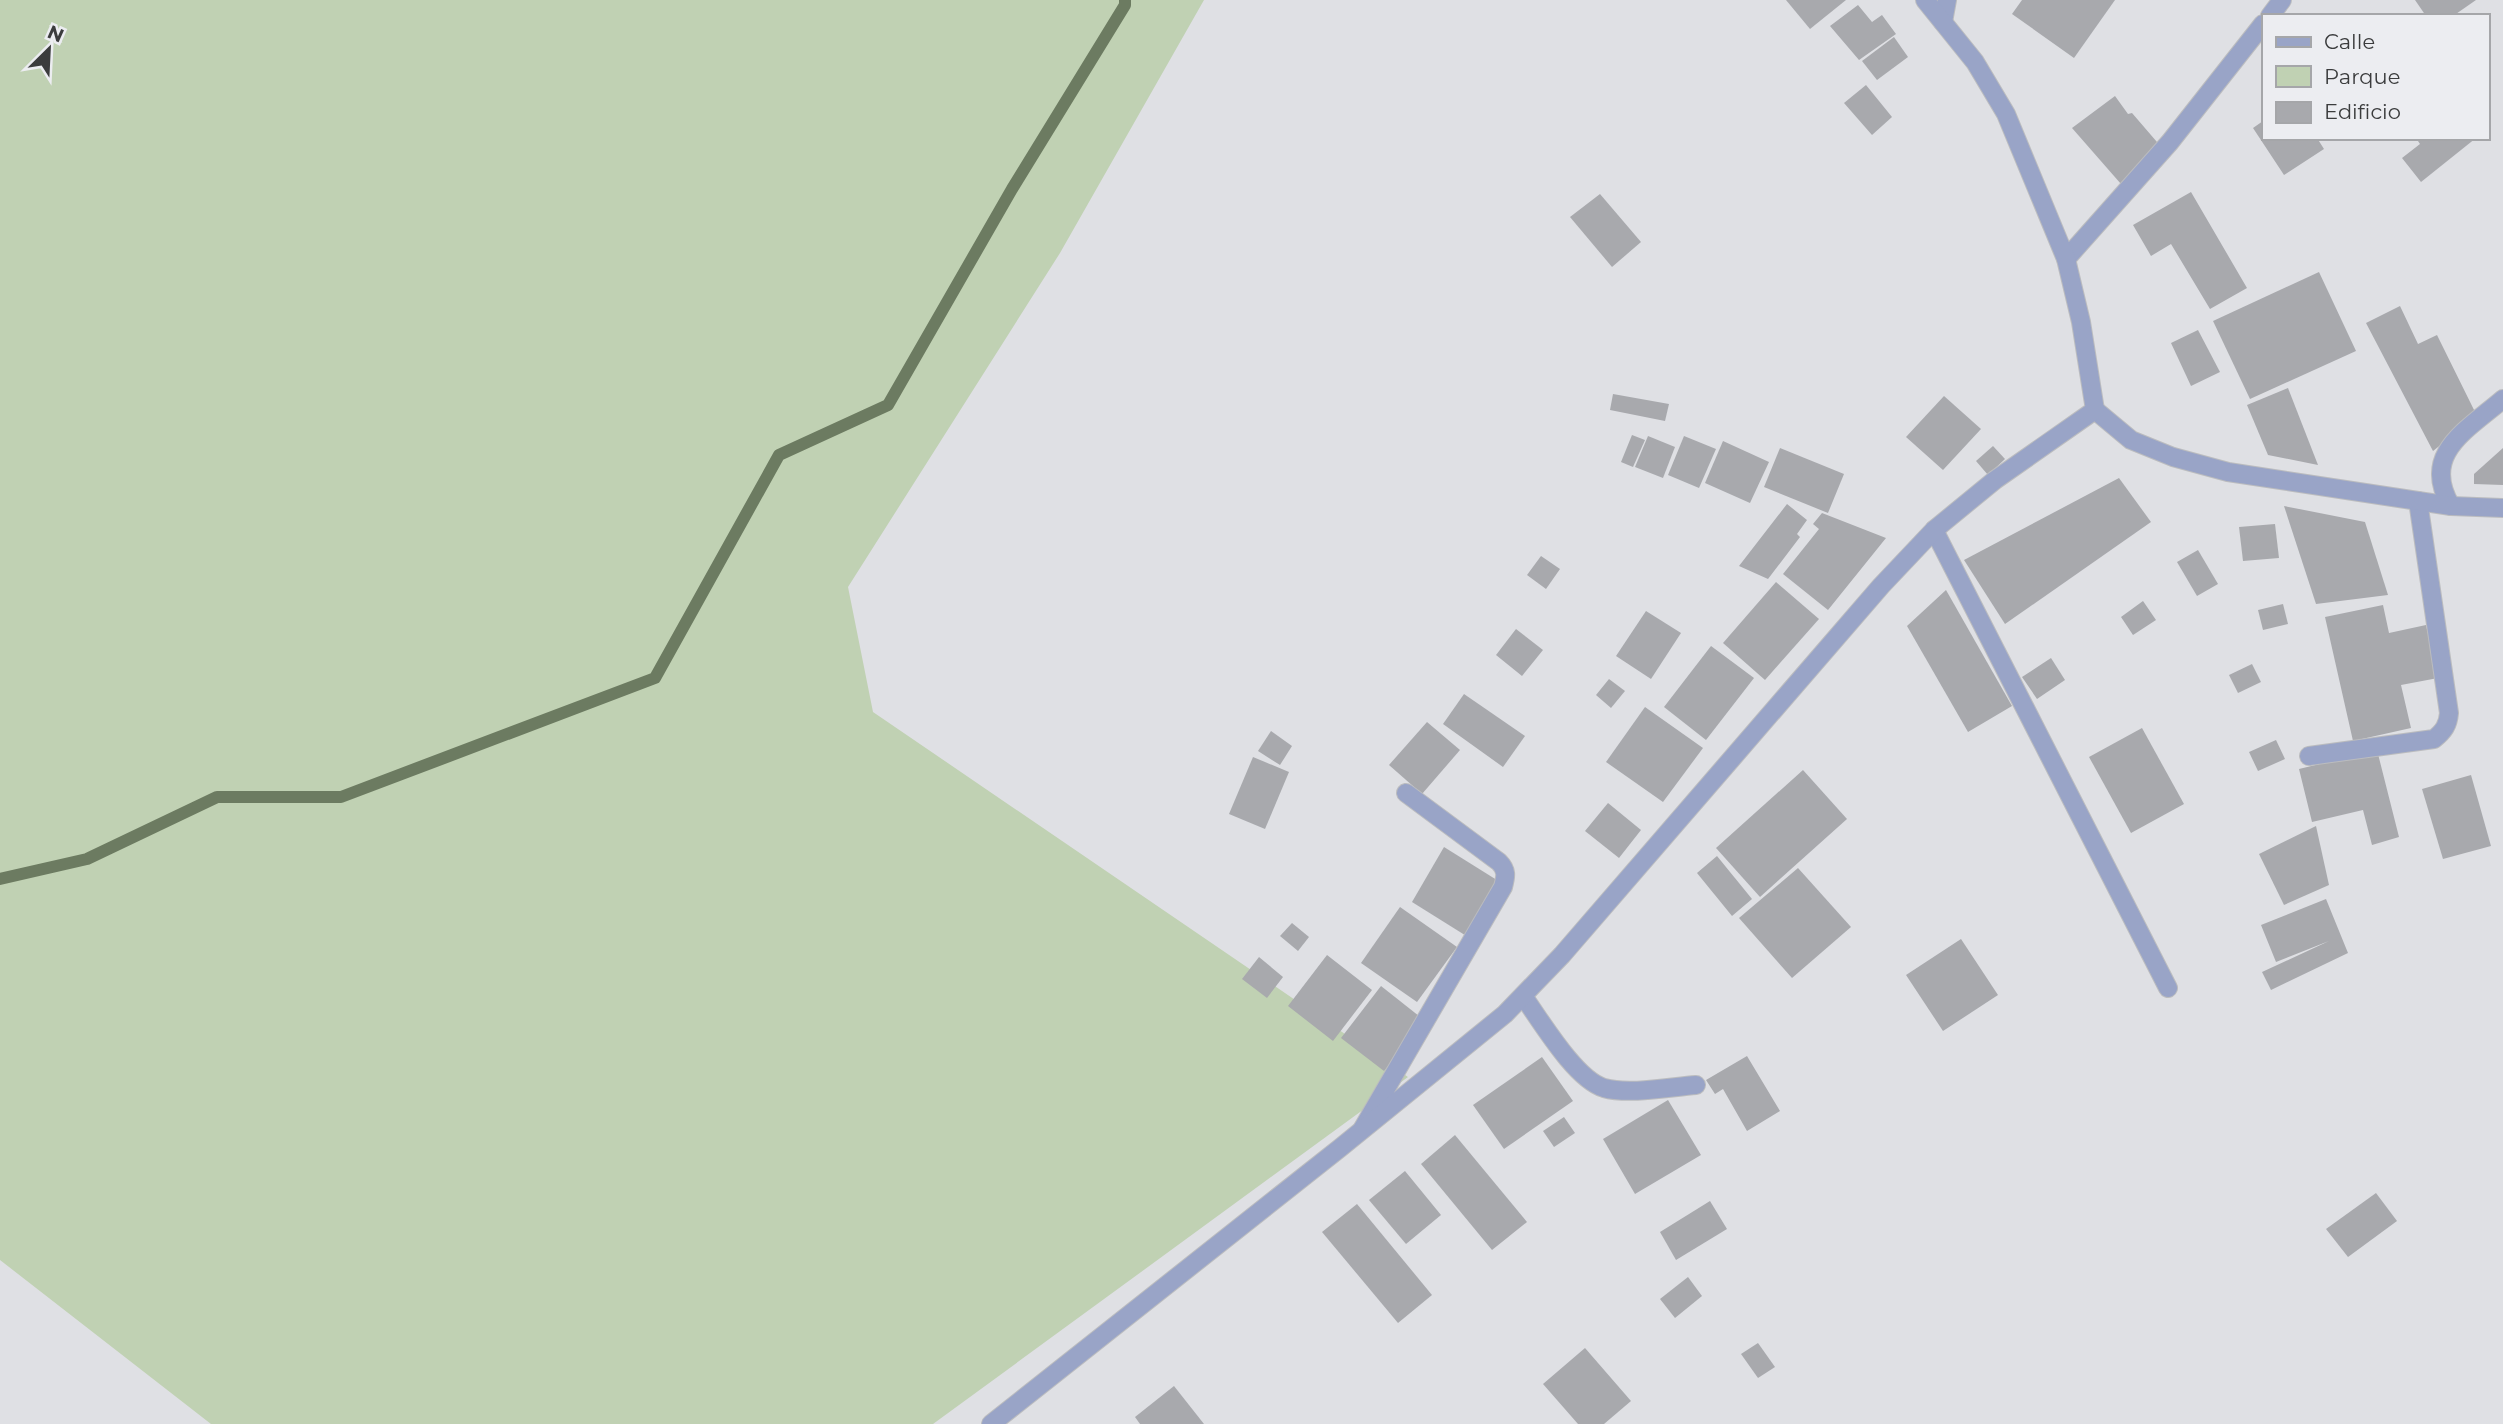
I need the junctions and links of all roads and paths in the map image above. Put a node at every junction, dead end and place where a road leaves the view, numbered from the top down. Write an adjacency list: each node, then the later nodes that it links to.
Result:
1 (1925, 0): 3 (street)
2 (1947, 0): 3 (street)
3 (1943, 22): 5 (street)
4 (2262, 25): 5 (street)
5 (2066, 258): 7 (street)
6 (2503, 400): 9 (street)
7 (2095, 411): 8 (street); 11 (street)
8 (2418, 501): 9 (street); 12 (street)
9 (2451, 506): 10 (street)
10 (2503, 508)
11 (1934, 530): 14 (street); 15 (street)
12 (2309, 756)
13 (1406, 793): 17 (street)
14 (2168, 988)
15 (1523, 996): 16 (street); 17 (street)
16 (1696, 1085)
17 (1363, 1128): 18 (street)
18 (992, 1424)

